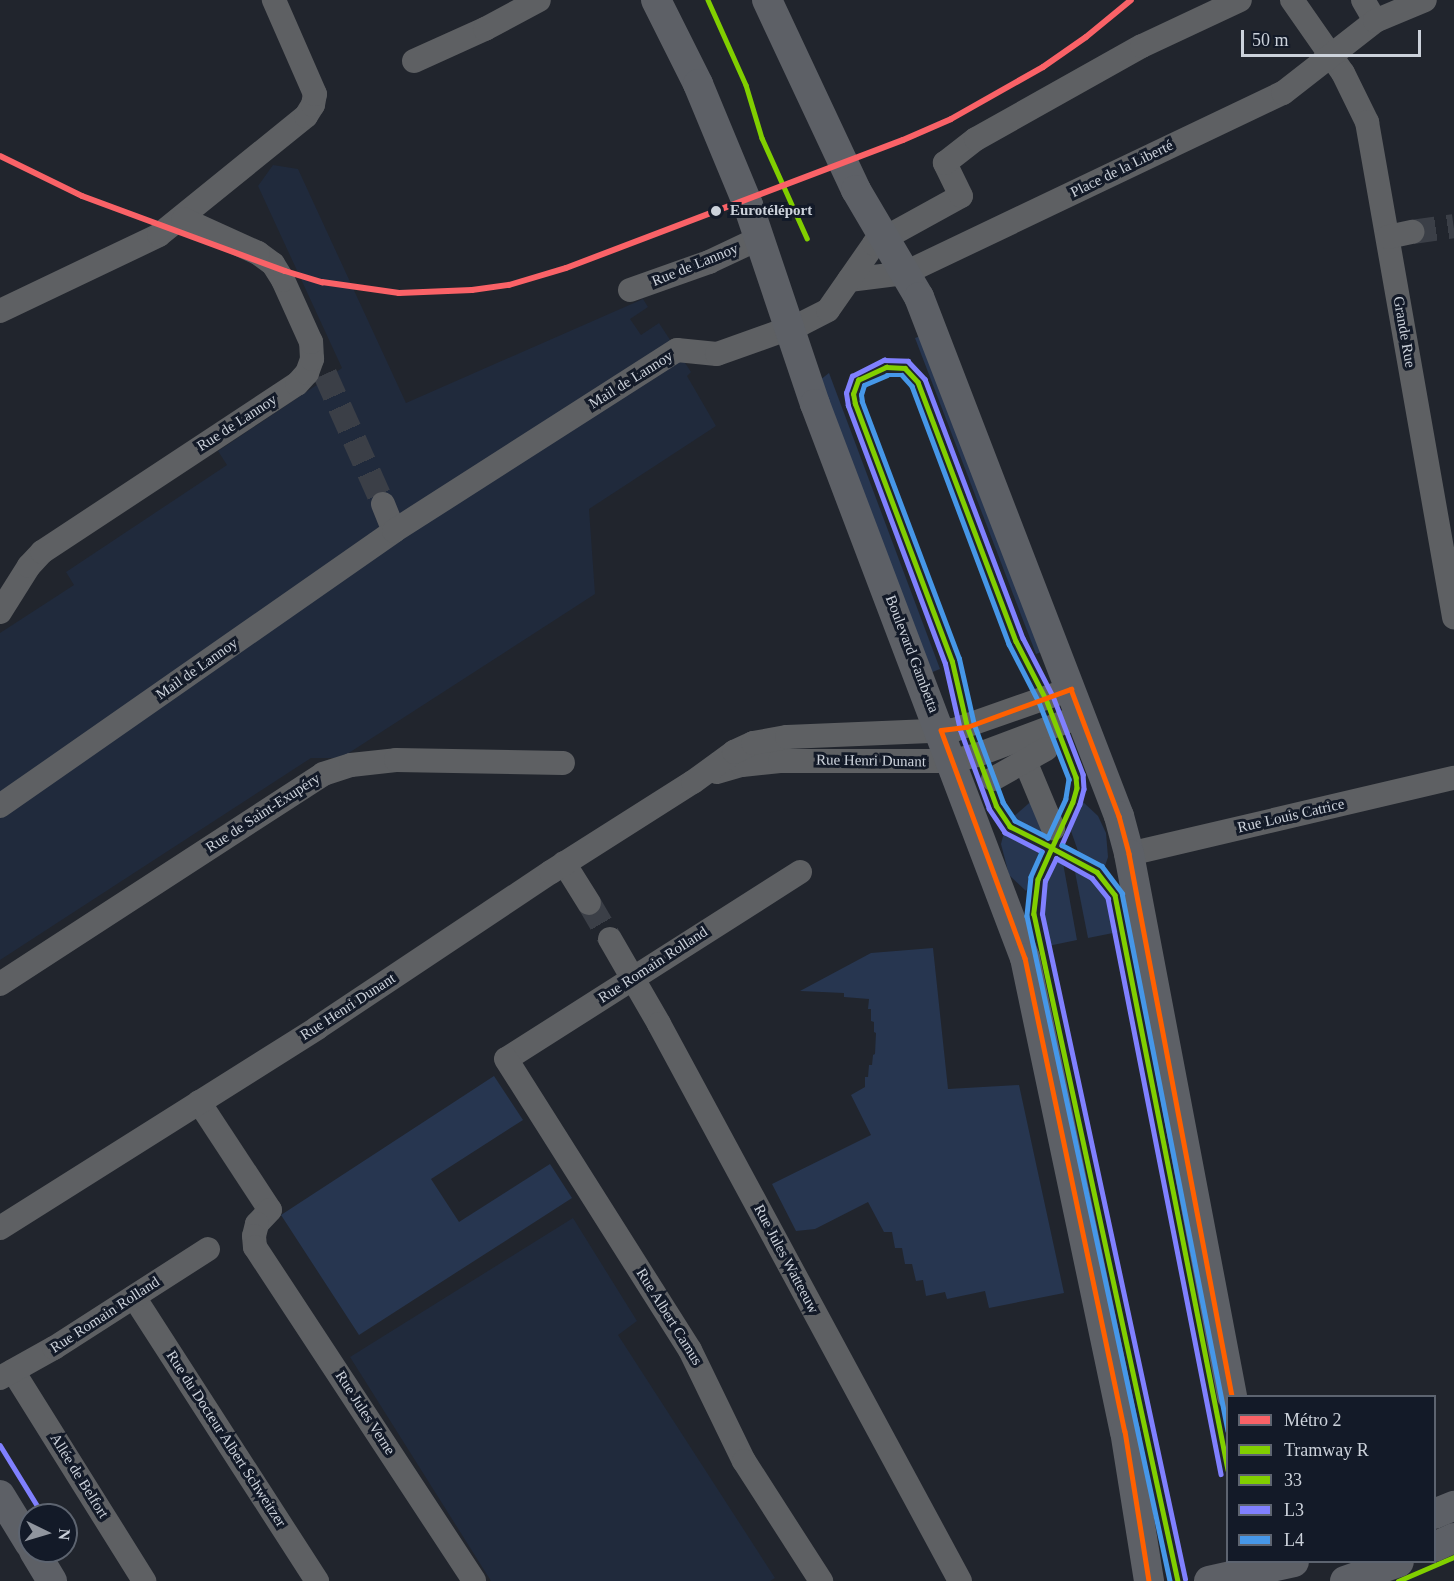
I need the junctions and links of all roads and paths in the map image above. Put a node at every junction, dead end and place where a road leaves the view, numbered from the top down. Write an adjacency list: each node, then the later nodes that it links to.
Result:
1 (274, 0): 15 (street)
2 (539, 0): 12 (street)
3 (754, 0): 14 (street)
4 (767, 0): 14 (main road)
5 (1240, 0): 17 (street)
6 (1292, 0): 11 (street)
7 (1363, 0): 10 (street)
8 (1425, 0): 10 (street, Place de la Liberté)
9 (666, 8): 19 (main road, Boulevard Gambetta)
10 (1375, 21): 11 (street, Place de la Liberté)
11 (1332, 55): 13 (street, Place de la Liberté); 18 (street, Grande Rue); 20 (street, Place de la Liberté)
12 (414, 61)
13 (1275, 80)
14 (809, 91): 17 (main road)
15 (183, 219): 23 (street); 28 (street, Rue de Lannoy)
16 (1412, 232): 18 (street)
17 (887, 235): 20 (main road); 21 (street, Mail de Lannoy)
18 (1388, 237): 25 (street, Grande Rue)
19 (760, 238): 22 (street, Rue de Lannoy); 24 (main road, Boulevard Gambetta)
20 (905, 273): 21 (street, Place de la Liberté); 30 (main road)
21 (849, 280): 24 (street, Mail de Lannoy)
22 (630, 290)
23 (1, 309)
24 (790, 328): 27 (street, Mail de Lannoy); 32 (main road, Boulevard Gambetta)
25 (1443, 492): 29 (street, Grande Rue)
26 (383, 504): 27 (street)
27 (394, 531): 38 (street, Mail de Lannoy)
28 (0, 612)
29 (1454, 617)
30 (1071, 689): 31 (main road); 32 (street, Rue Henri Dunant)
31 (1081, 716): 33 (street, Rue Henri Dunant); 40 (main road)
32 (941, 730): 33 (main road, Boulevard Gambetta); 37 (street, Rue Henri Dunant)
33 (952, 761): 37 (street, Rue Henri Dunant); 69 (main road, Boulevard Gambetta)
34 (563, 763): 46 (street, Rue de Saint-Exupéry)
35 (993, 778): 39 (street)
36 (1454, 778): 40 (street, Rue Louis Catrice)
37 (693, 782): 41 (street, Rue Henri Dunant)
38 (0, 807)
39 (1053, 828)
40 (1129, 854): 53 (main road)
41 (564, 863): 43 (street); 48 (street, Rue Henri Dunant)
42 (800, 872): 45 (street, Rue Romain Rolland)
43 (589, 903)
44 (610, 939): 45 (street, Rue Jules Watteeuw)
45 (634, 978): 47 (street, Rue Romain Rolland); 68 (street, Rue Jules Watteeuw)
46 (0, 984)
47 (506, 1059): 67 (street, Rue Albert Camus)
48 (199, 1102): 49 (street, Rue Henri Dunant); 66 (street, Rue Jules Verne)
49 (0, 1228)
50 (208, 1249): 51 (street, Rue Romain Rolland)
51 (134, 1297): 52 (street, Rue Romain Rolland); 65 (street, Rue du Docteur Albert Schweitzer)
52 (7, 1374): 64 (street, Allée de Belfort)
53 (1232, 1395)
54 (0, 1494): 57 (main road)
55 (1454, 1506): 56 (main road)
56 (1436, 1513)
57 (18, 1524)
58 (1454, 1538): 59 (main road)
59 (1436, 1546)
60 (41, 1563): 63 (main road)
61 (1396, 1563): 71 (main road)
62 (1273, 1568): 70 (main road)
63 (52, 1581)
64 (144, 1581)
65 (317, 1581)
66 (474, 1581)
67 (821, 1581)
68 (960, 1581)
69 (1149, 1581)
70 (1209, 1581)
71 (1345, 1581)

